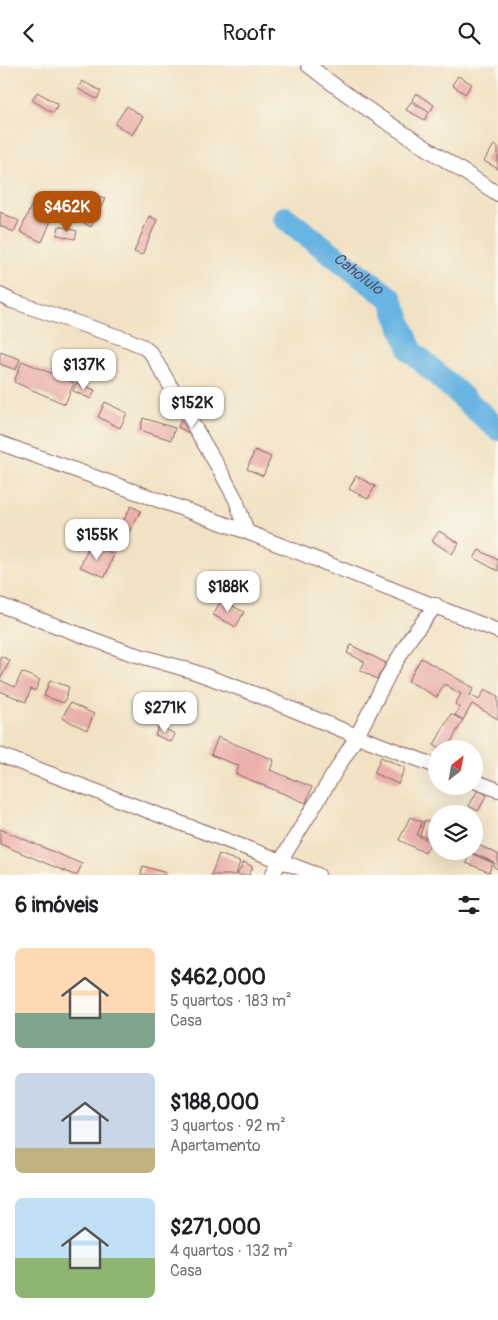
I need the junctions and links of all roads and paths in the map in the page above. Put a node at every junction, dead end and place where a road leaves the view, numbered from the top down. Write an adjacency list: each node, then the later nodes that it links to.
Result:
1 (308, 65): 2 (street)
2 (498, 194)
3 (0, 295): 5 (street)
4 (0, 443): 5 (street)
5 (247, 531): 7 (street)
6 (0, 605): 9 (street)
7 (436, 605): 8 (street); 9 (street)
8 (498, 631)
9 (357, 736): 11 (street); 14 (street)
10 (0, 755): 14 (street)
11 (428, 763)
12 (483, 784): 13 (street)
13 (498, 790)
14 (279, 861): 15 (street); 16 (street)
15 (272, 875)
16 (318, 875)

